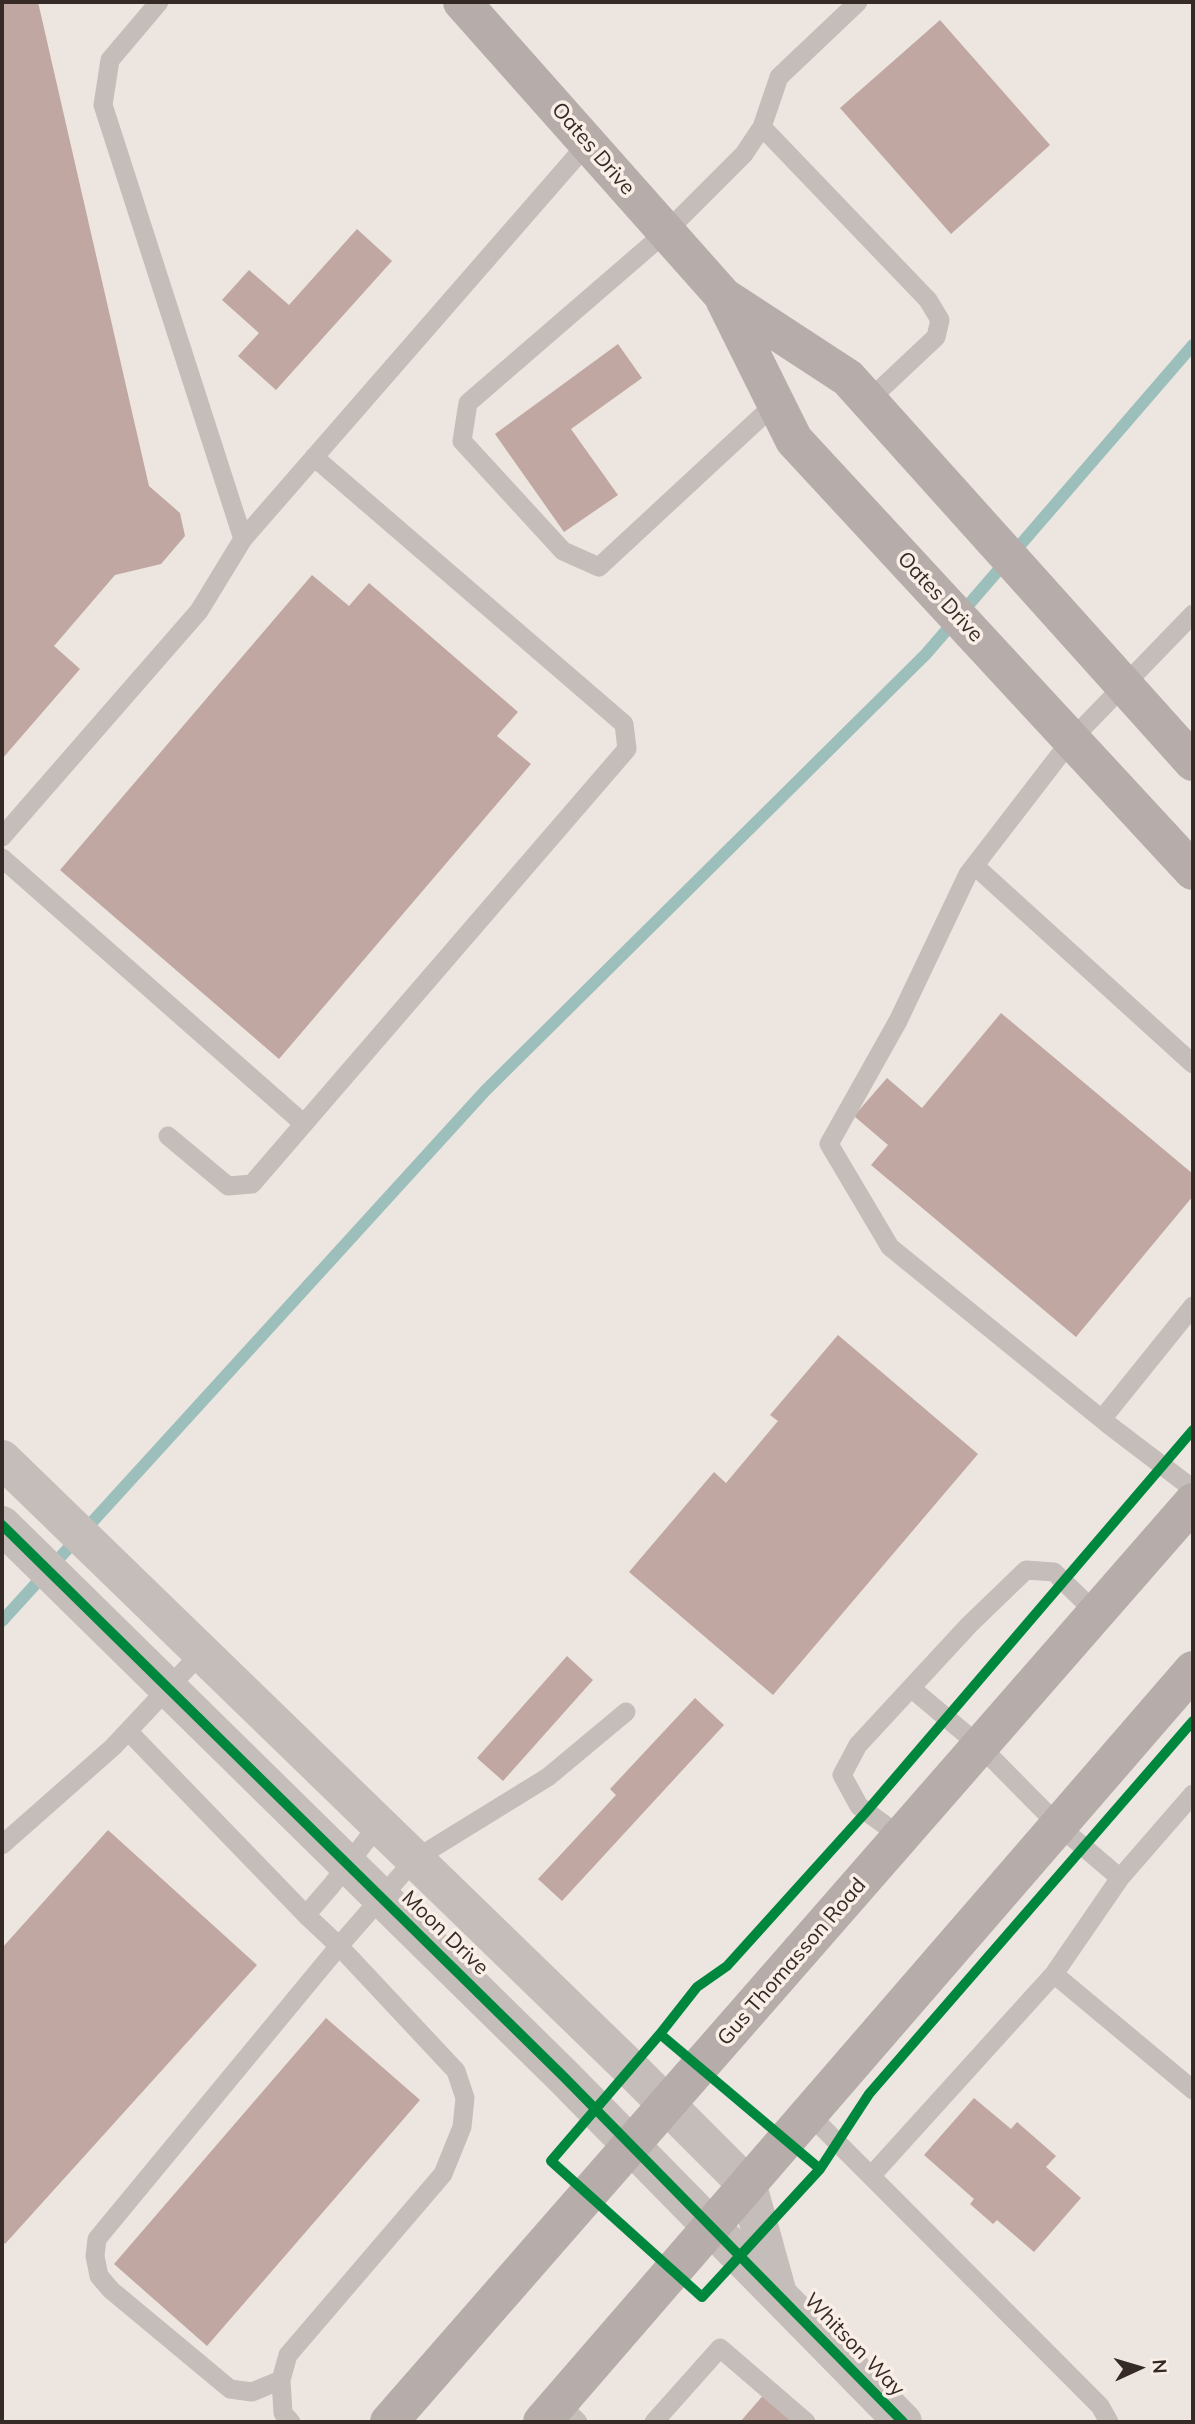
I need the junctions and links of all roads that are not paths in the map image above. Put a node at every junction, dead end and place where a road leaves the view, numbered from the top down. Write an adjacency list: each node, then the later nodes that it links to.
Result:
1 (159, 2): 11 (lane)
2 (462, 2): 5 (main road, Oates Drive)
3 (858, 2): 4 (lane)
4 (762, 127): 6 (lane); 8 (lane)
5 (588, 144): 6 (main road, Oates Drive); 10 (lane)
6 (666, 232): 7 (main road, Oates Drive); 9 (lane)
7 (723, 297): 8 (main road, Oates Drive); 9 (main road, Oates Drive)
8 (868, 401): 13 (main road, Oates Drive)
9 (776, 403): 14 (main road, Oates Drive)
10 (314, 457): 11 (lane); 21 (lane)
11 (243, 539): 16 (lane)
12 (1193, 614): 13 (lane)
13 (1124, 685): 14 (lane); 15 (main road, Oates Drive)
14 (1072, 738): 18 (lane); 19 (main road, Oates Drive)
15 (1193, 762)
16 (2, 837)
17 (2, 858): 21 (lane)
18 (975, 866): 20 (lane); 24 (lane)
19 (1193, 871)
20 (1193, 1064)
21 (304, 1124): 22 (lane)
22 (167, 1136)
23 (1193, 1306): 24 (lane)
24 (1102, 1419): 26 (lane)
25 (2, 1459): 30 (street, Moon Drive)
26 (1193, 1489)
27 (1193, 1502): 29 (main road, Gus Thomasson Road)
28 (9, 1532): 32 (street, Moon Drive)
29 (1096, 1613): 33 (lane); 36 (main road, Gus Thomasson Road)
30 (202, 1652): 32 (lane); 38 (street, Moon Drive)
31 (1193, 1670): 39 (main road)
32 (169, 1688): 35 (lane); 43 (street, Moon Drive)
33 (911, 1688): 36 (lane); 40 (lane)
34 (626, 1712): 42 (lane)
35 (128, 1731): 41 (lane); 46 (lane)
36 (980, 1745): 39 (lane); 40 (main road, Gus Thomasson Road)
37 (1193, 1794): 44 (lane)
38 (379, 1824): 42 (street, Moon Drive); 43 (lane)
39 (1059, 1826): 44 (lane); 51 (main road)
40 (901, 1837): 50 (main road, Gus Thomasson Road)
41 (2, 1845)
42 (415, 1859): 45 (lane); 50 (street, Moon Drive)
43 (348, 1864): 45 (street, Moon Drive); 46 (lane)
44 (1120, 1878): 48 (lane)
45 (381, 1897): 47 (lane); 52 (street, Moon Drive)
46 (306, 1915): 47 (lane)
47 (339, 1946): 57 (lane); 57 (lane)
48 (1054, 1974): 49 (lane); 53 (lane)
49 (1193, 2090)
50 (667, 2105): 52 (main road, Gus Thomasson Road); 54 (street, Moon Drive)
51 (810, 2115): 53 (lane); 54 (main road)
52 (631, 2146): 55 (street, Moon Drive); 61 (main road, Gus Thomasson Road)
53 (871, 2176): 64 (lane)
54 (748, 2186): 55 (main road); 56 (street, Moon Drive)
55 (711, 2228): 56 (street, Moon Drive); 58 (main road)
56 (778, 2294): 59 (street, Whitson Way)
57 (281, 2380): 60 (lane)
58 (560, 2416)
59 (888, 2417)
60 (291, 2422)
61 (389, 2422)
62 (654, 2422): 63 (lane)
63 (806, 2422)
64 (1109, 2422)

